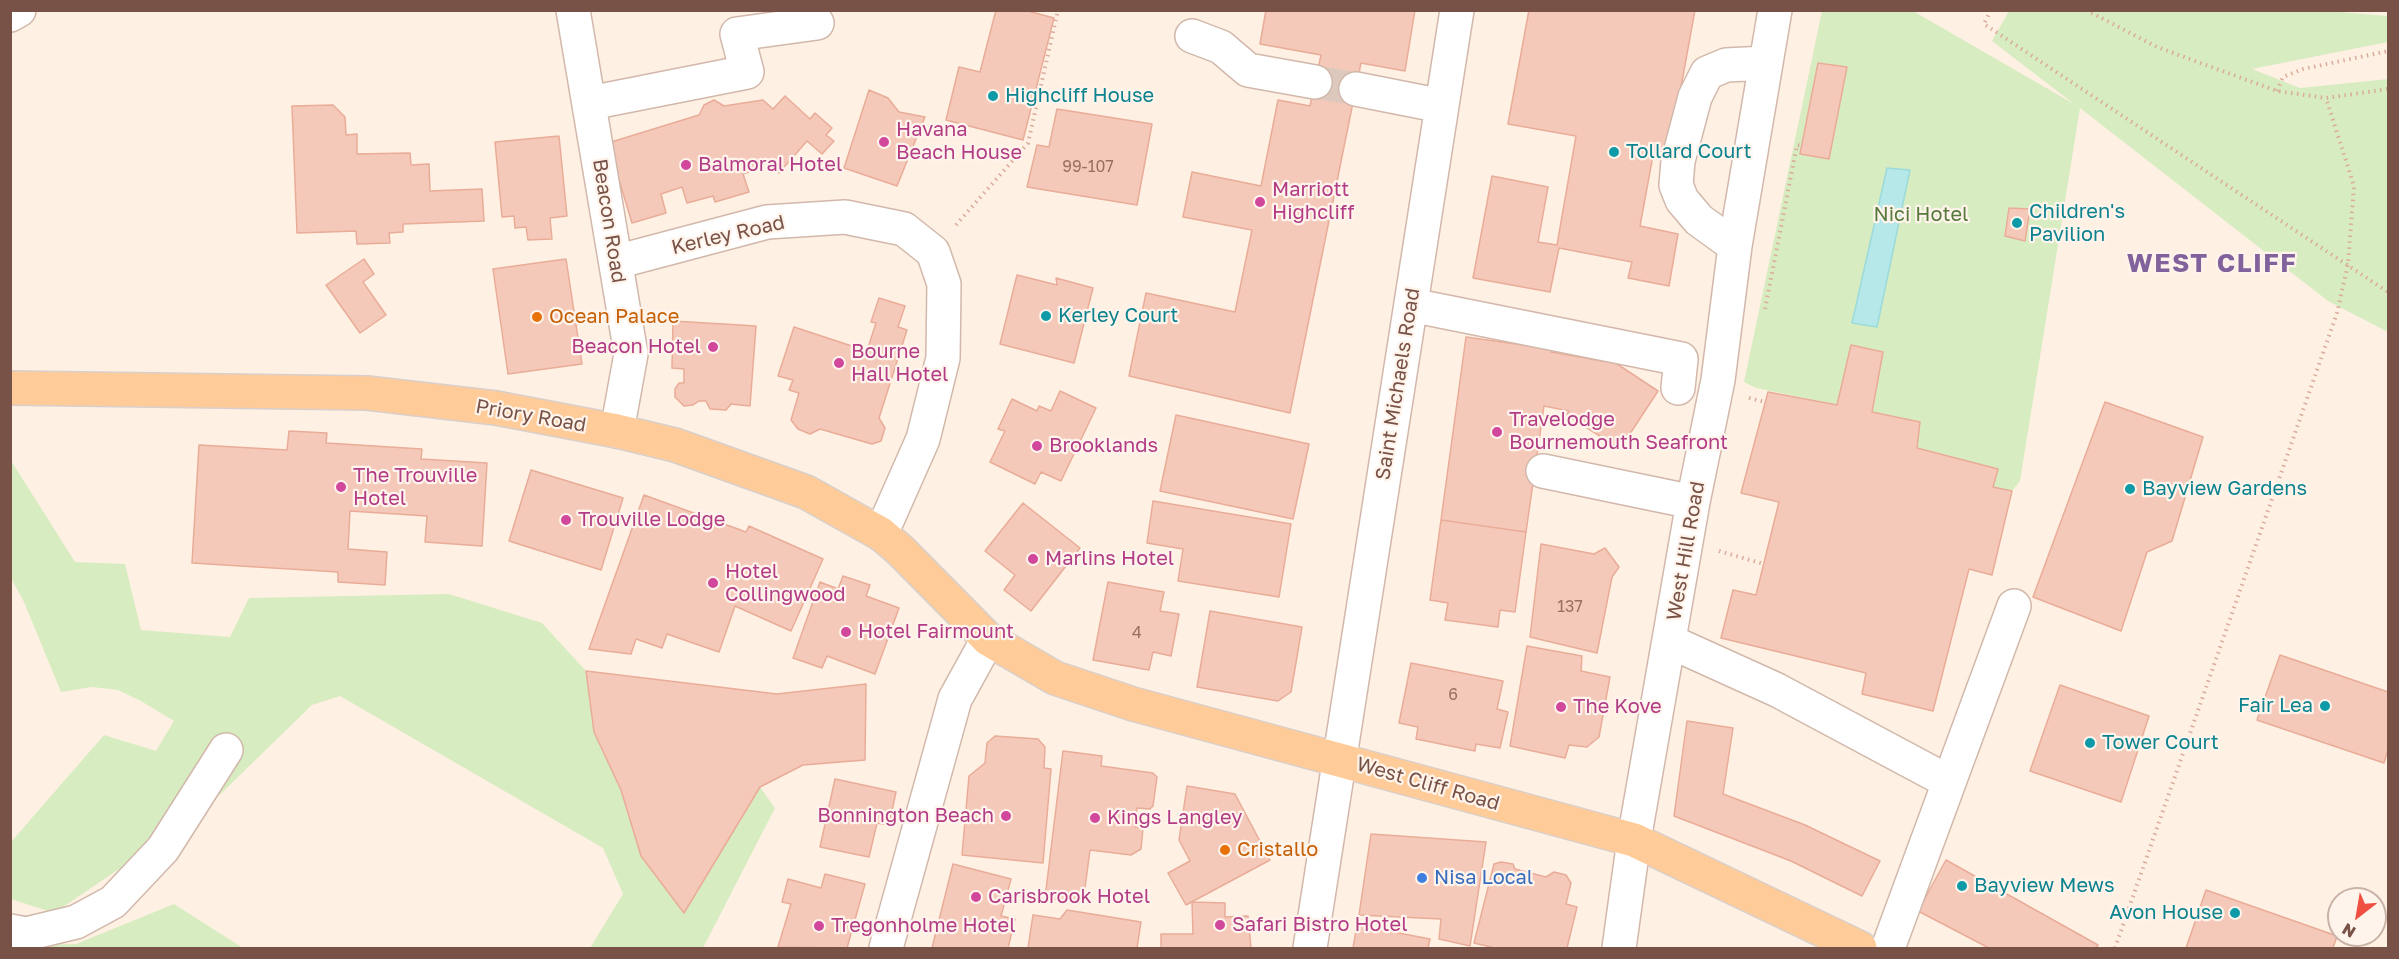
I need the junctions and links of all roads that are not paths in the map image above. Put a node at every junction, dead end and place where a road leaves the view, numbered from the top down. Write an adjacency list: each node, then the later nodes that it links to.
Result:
1 (19, 10): 5 (street)
2 (573, 10): 11 (street, Beacon Road)
3 (1457, 10): 12 (street, Saint Michaels Road)
4 (1776, 10): 8 (street, West Hill Road)
5 (10, 15)
6 (817, 23): 11 (street)
7 (1192, 36): 9 (street)
8 (1765, 63): 13 (street, West Hill Road); 13 (street)
9 (1315, 82)
10 (1356, 90): 12 (street)
11 (590, 103): 14 (street, Beacon Road)
12 (1442, 106): 15 (street, Saint Michaels Road)
13 (1736, 246): 20 (street, West Hill Road)
14 (616, 262): 18 (street, Beacon Road); 21 (street, Kerley Road)
15 (1411, 305): 17 (street); 26 (street, Saint Michaels Road)
16 (10, 388): 18 (main road, Priory Road)
17 (1678, 388)
18 (617, 431): 21 (main road, Priory Road)
19 (1542, 471): 20 (street)
20 (1694, 502): 24 (street, West Hill Road)
21 (881, 534): 23 (main road, Priory Road)
22 (2014, 606): 27 (street)
23 (988, 639): 26 (main road, West Cliff Road); 30 (street)
24 (1671, 642): 27 (street); 28 (street, West Hill Road)
25 (226, 750): 29 (street)
26 (1340, 758): 28 (main road, West Cliff Road); 31 (street, Saint Michaels Road)
27 (1949, 782): 34 (street)
28 (1634, 840): 32 (street, West Hill Road); 33 (main road, West Cliff Road)
29 (10, 931)
30 (886, 948)
31 (1310, 948)
32 (1619, 948)
33 (1860, 948)
34 (1888, 948)

